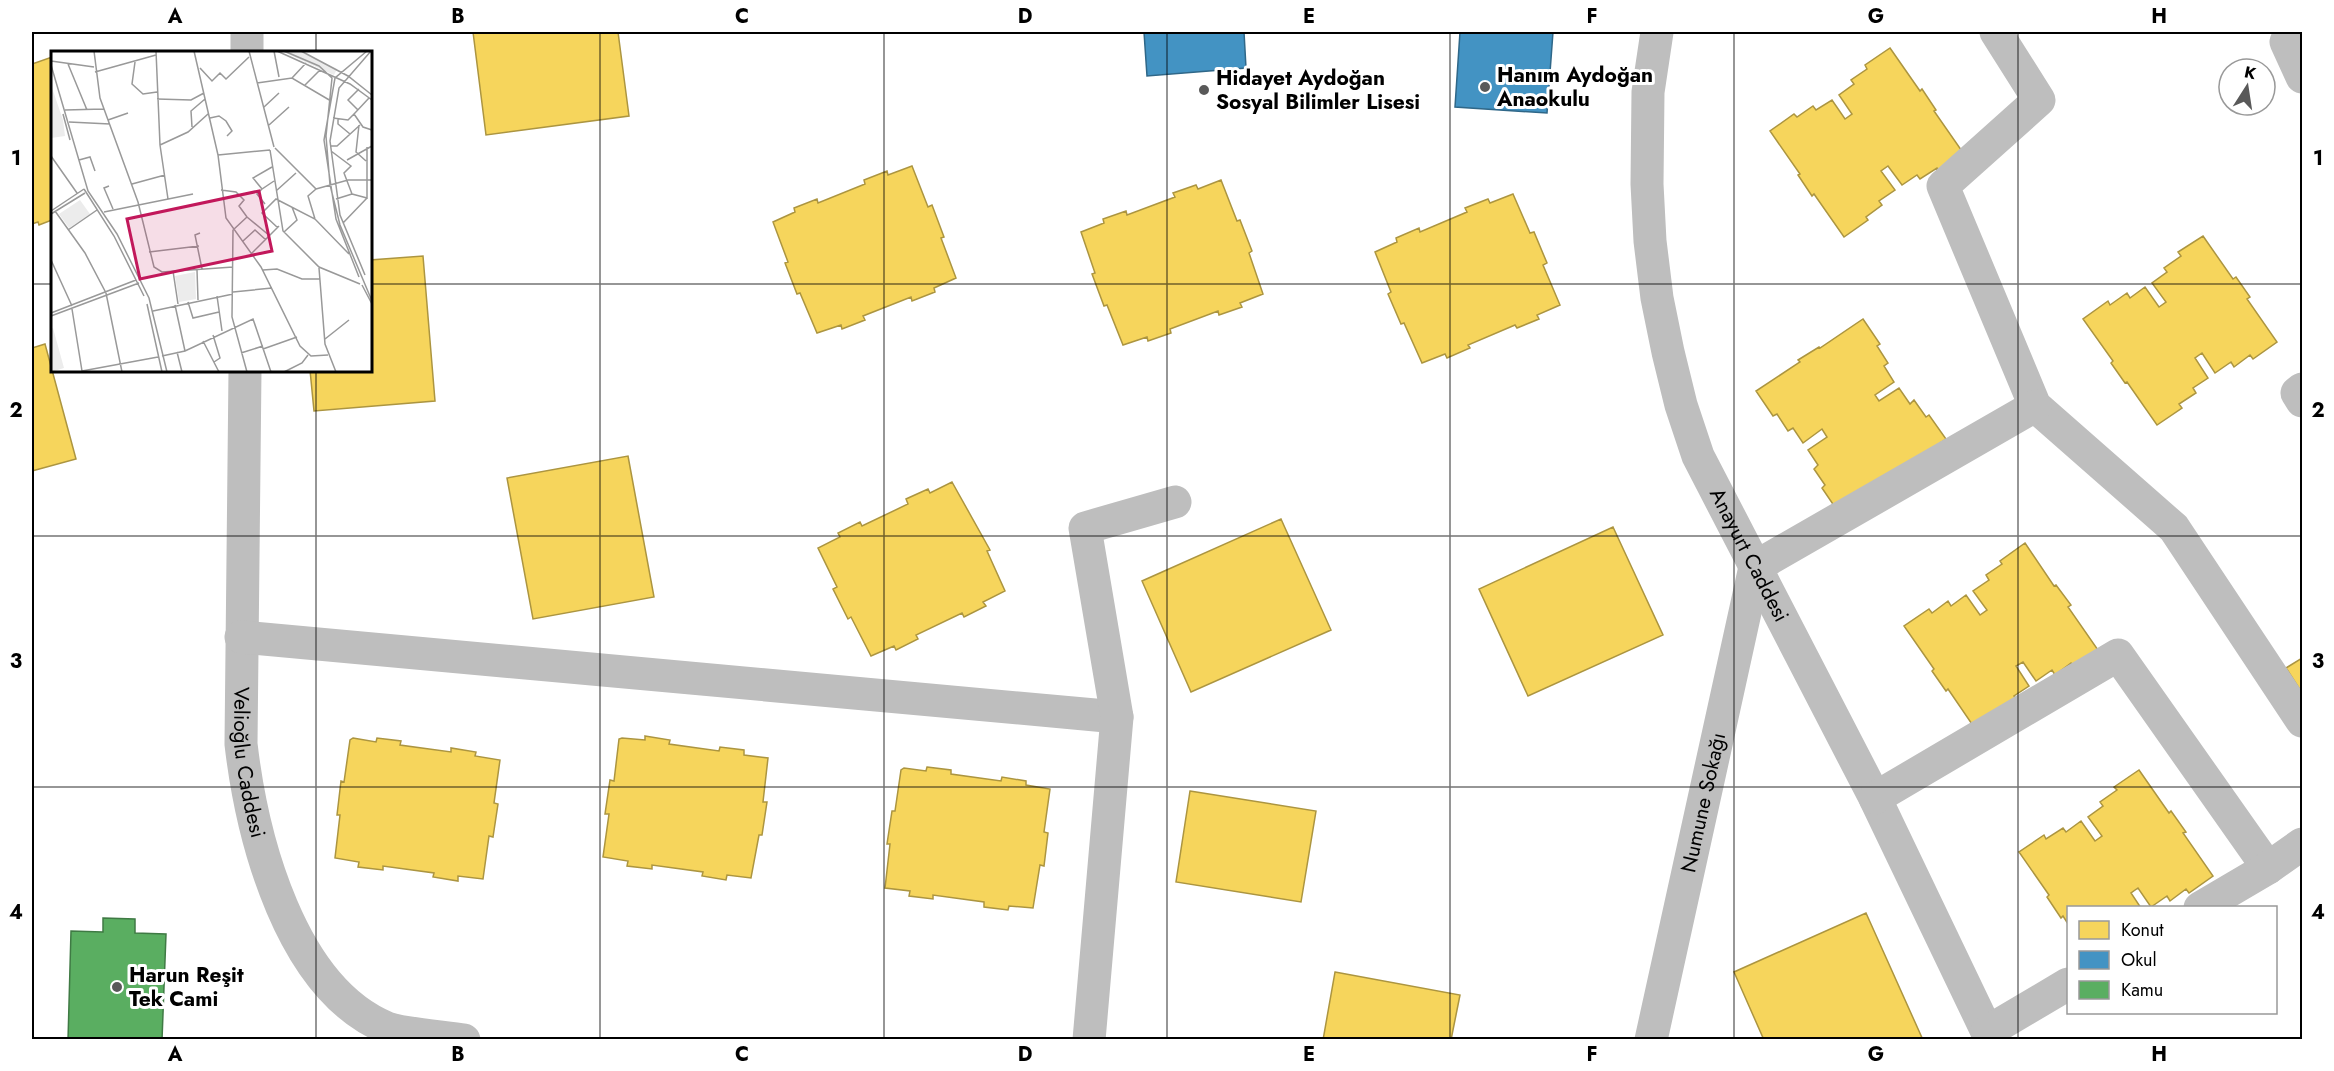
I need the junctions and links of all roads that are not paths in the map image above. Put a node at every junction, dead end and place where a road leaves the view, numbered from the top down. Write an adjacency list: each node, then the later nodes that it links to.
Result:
1 (247, 32): 5 (street)
2 (1657, 32): 12 (street, Anayurt Caddesi)
3 (1996, 32): 10 (street)
4 (2302, 33): 6 (street)
5 (247, 51)
6 (2302, 77)
7 (245, 372): 13 (street, Velioğlu Caddesi)
8 (2302, 389): 9 (street)
9 (2302, 401)
10 (2035, 406): 12 (street); 15 (street)
11 (1175, 502): 14 (street)
12 (1755, 567): 16 (street, Anayurt Caddesi); 24 (street, Numune Sokağı)
13 (241, 638): 14 (street); 22 (street, Velioğlu Caddesi)
14 (1117, 717): 23 (street)
15 (2302, 721)
16 (1875, 798): 18 (street); 21 (street, Anayurt Caddesi)
17 (2302, 844): 18 (street)
18 (2268, 868): 19 (street)
19 (2203, 906)
20 (2067, 985): 21 (street)
21 (1989, 1036)
22 (464, 1040)
23 (1089, 1040)
24 (1651, 1040)

